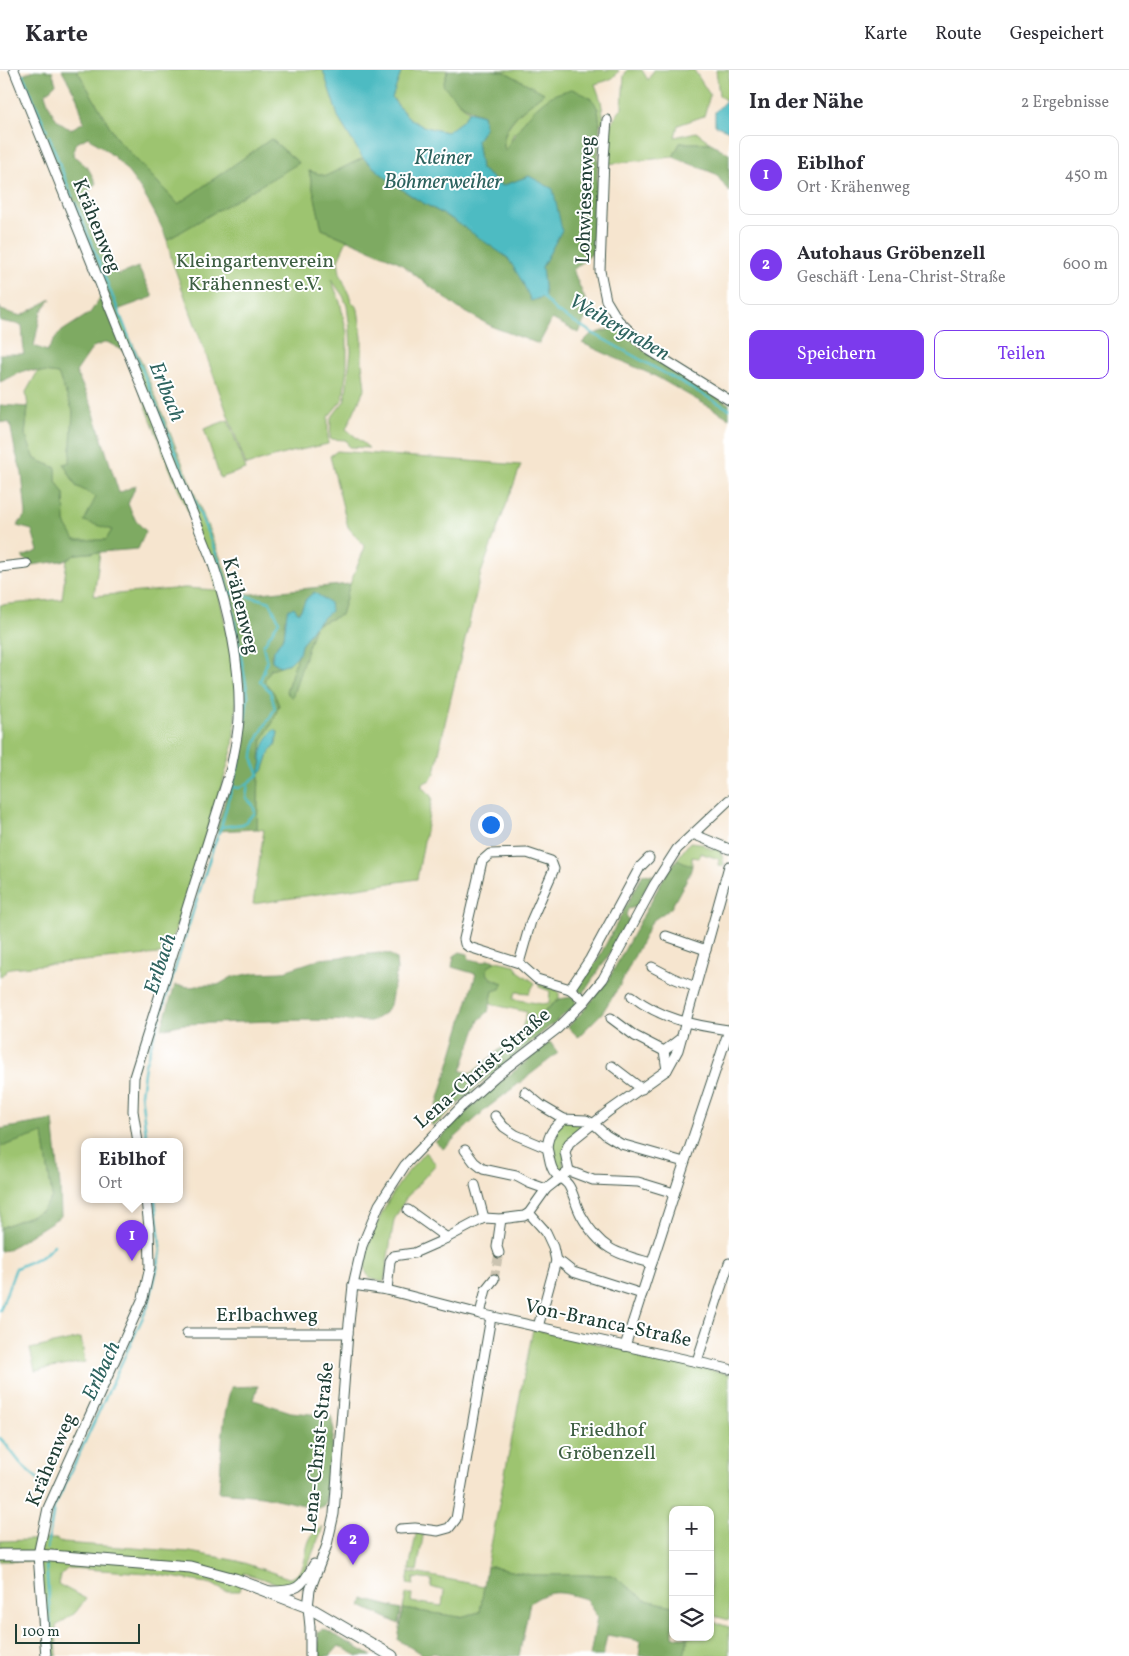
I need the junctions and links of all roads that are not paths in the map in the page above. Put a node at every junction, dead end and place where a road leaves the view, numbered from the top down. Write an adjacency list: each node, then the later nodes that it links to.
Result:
1 (14, 70): 31 (street, Krähenweg)
2 (607, 120): 3 (street, Lohwiesenweg)
3 (729, 400)
4 (26, 564): 5 (street)
5 (0, 567)
6 (729, 800): 7 (street, Lena-Christ-Straße)
7 (693, 834): 8 (street); 18 (street, Lena-Christ-Straße)
8 (729, 849)
9 (649, 858): 16 (street)
10 (729, 866): 12 (street)
11 (666, 936): 12 (street)
12 (706, 950): 15 (street)
13 (519, 963): 13 (street); 16 (street)
14 (652, 967): 15 (street)
15 (695, 988): 20 (street)
16 (570, 989): 18 (street)
17 (632, 996): 20 (street)
18 (585, 1001): 51 (street, Lena-Christ-Straße)
19 (611, 1018): 23 (street)
20 (685, 1023): 21 (street); 22 (street)
21 (729, 1030): 34 (street)
22 (681, 1038): 23 (street); 25 (street)
23 (664, 1051): 25 (street)
24 (612, 1066): 26 (street)
25 (667, 1070): 26 (street)
26 (642, 1089): 30 (street)
27 (525, 1092): 29 (street)
28 (494, 1116): 32 (street)
29 (564, 1119): 30 (street); 32 (street)
30 (594, 1124): 34 (street); 35 (street)
31 (137, 1138)
32 (547, 1148): 36 (street)
33 (465, 1150): 38 (street)
34 (684, 1162): 39 (street)
35 (569, 1171): 36 (street); 39 (street)
36 (560, 1178): 38 (street); 48 (street)
37 (475, 1185): 43 (street)
38 (546, 1189): 42 (street)
39 (674, 1193): 48 (street)
40 (146, 1203): 65 (street, Krähenweg)
41 (408, 1210): 45 (street)
42 (529, 1213): 44 (street); 47 (street)
43 (484, 1218): 44 (street); 45 (street)
44 (502, 1219): 46 (street)
45 (447, 1238): 52 (street)
46 (499, 1253)
47 (556, 1261): 53 (street); 56 (street)
48 (652, 1263): 53 (street)
49 (729, 1263): 60 (street)
50 (494, 1279): 54 (street)
51 (353, 1285): 52 (street, Von-Branca-Straße); 58 (street, Lena-Christ-Straße)
52 (387, 1290): 54 (street, Von-Branca-Straße)
53 (642, 1294): 59 (street)
54 (480, 1314): 55 (street, Von-Branca-Straße)
55 (491, 1316): 56 (street, Von-Branca-Straße); 62 (street)
56 (538, 1327): 59 (street, Von-Branca-Straße)
57 (187, 1333): 58 (street, Erlbachweg)
58 (348, 1333): 63 (street, Lena-Christ-Straße)
59 (625, 1346): 60 (street, Von-Branca-Straße)
60 (697, 1361): 61 (street, Von-Branca-Straße)
61 (729, 1369)
62 (400, 1529)
63 (330, 1530): 66 (street); 67 (street, Lena-Christ-Straße)
64 (0, 1555): 65 (main road)
65 (38, 1555): 66 (main road); 68 (street, Krähenweg)
66 (265, 1591): 67 (main road)
67 (308, 1607): 69 (street, Lena-Christ-Straße); 70 (main road)
68 (46, 1656)
69 (310, 1656)
70 (392, 1656)

